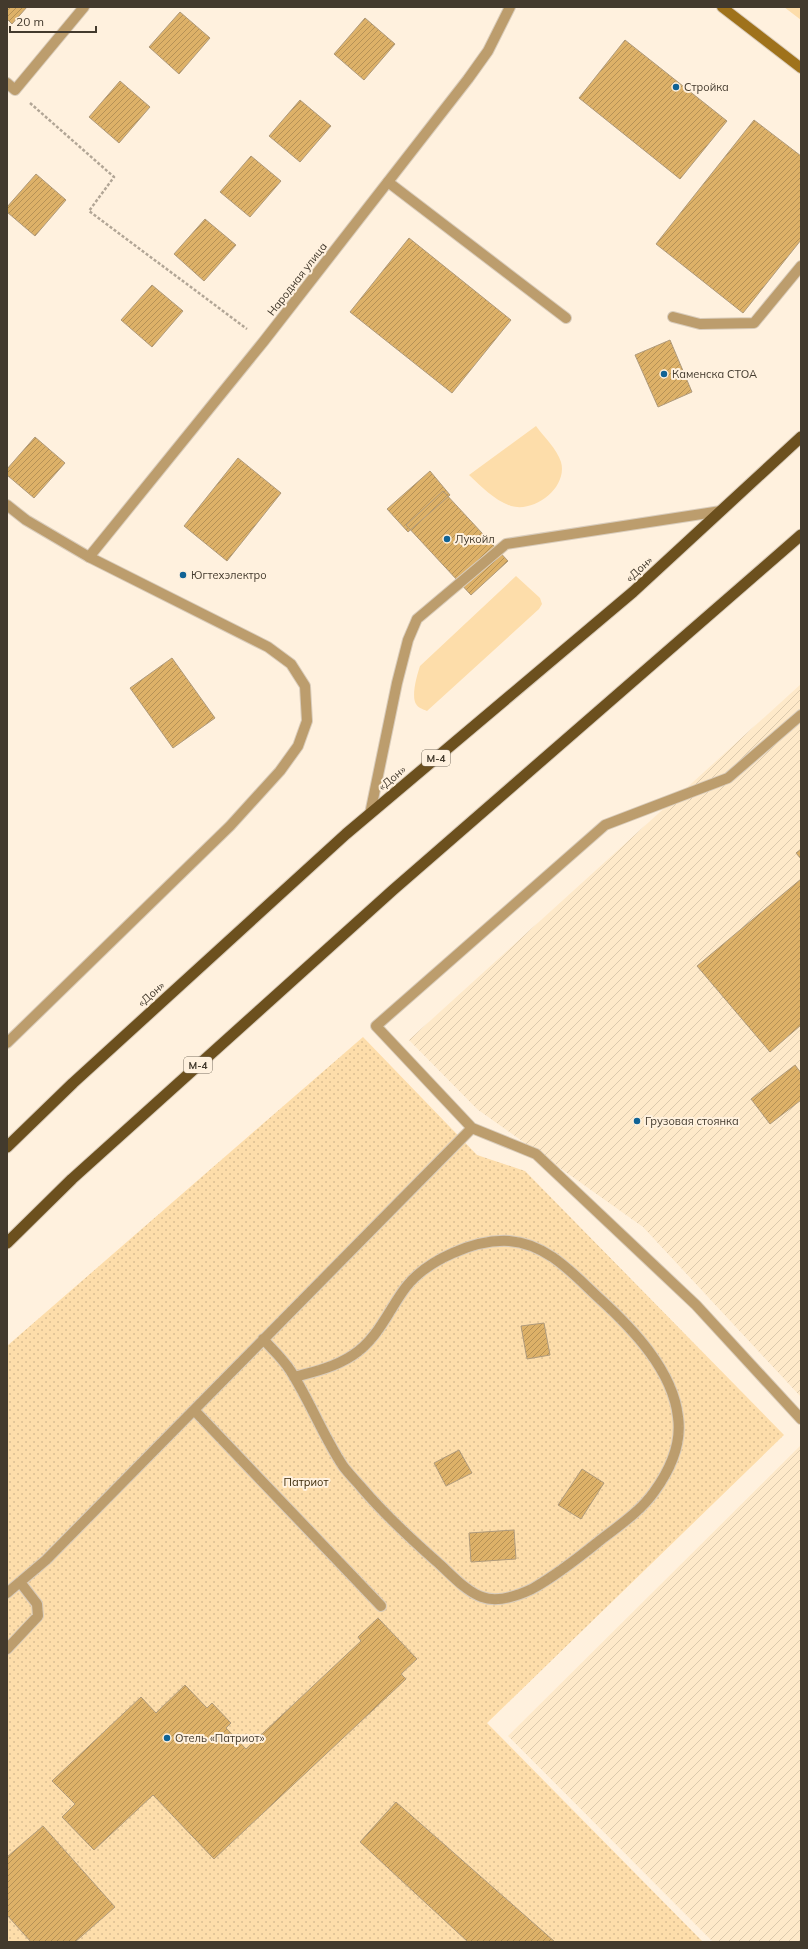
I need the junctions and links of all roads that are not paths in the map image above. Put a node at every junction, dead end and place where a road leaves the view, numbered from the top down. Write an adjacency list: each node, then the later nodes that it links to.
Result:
1 (84, 7): 5 (street)
2 (510, 7): 6 (street, Народная улица)
3 (722, 7): 4 (main road)
4 (801, 68)
5 (11, 86)
6 (388, 182): 9 (street); 14 (street, Народная улица)
7 (801, 266): 8 (street)
8 (672, 317)
9 (566, 318)
10 (801, 437): 12 (highway, «Дон» / М-4)
11 (7, 505): 14 (street)
12 (721, 511): 16 (highway, «Дон» / М-4); 16 (street)
13 (801, 535): 20 (highway, М-4)
14 (89, 557): 17 (street)
15 (801, 715): 18 (street)
16 (370, 814): 19 (highway, «Дон» / М-4)
17 (7, 1043)
18 (472, 1128): 21 (street); 24 (street)
19 (7, 1146)
20 (7, 1244)
21 (263, 1339): 22 (street); 23 (street)
22 (294, 1377): 22 (street)
23 (194, 1410): 25 (street); 27 (street)
24 (801, 1419)
25 (20, 1582): 26 (street); 28 (street)
26 (7, 1593)
27 (380, 1606)
28 (7, 1649)

